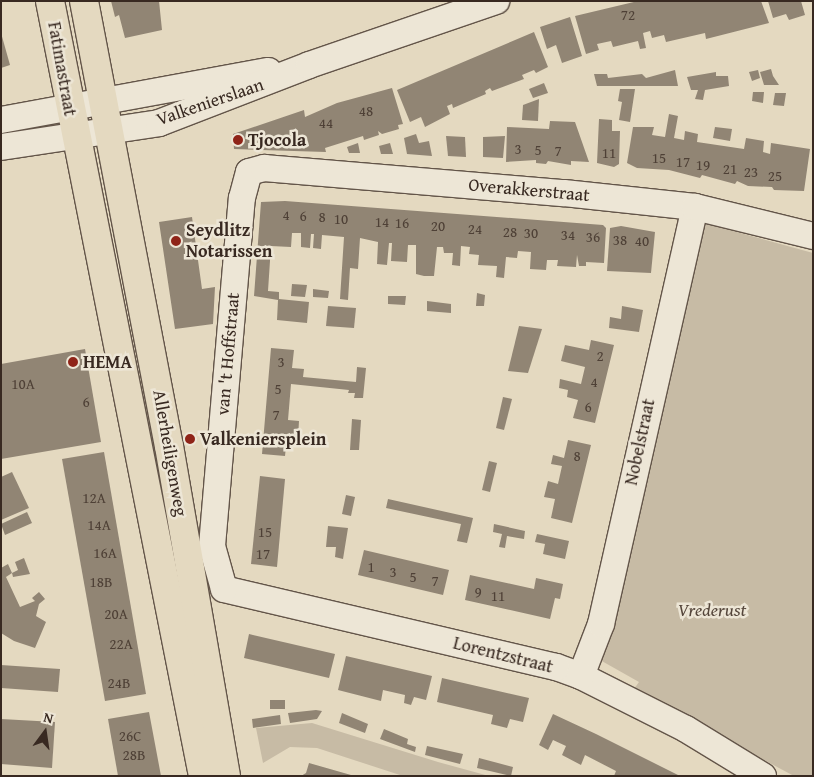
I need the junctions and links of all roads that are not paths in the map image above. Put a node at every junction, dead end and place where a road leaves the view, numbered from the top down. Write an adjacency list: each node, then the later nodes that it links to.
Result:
1 (50, 1): 7 (main road, Fatimastraat)
2 (84, 1): 6 (main road, Fatimastraat)
3 (496, 1): 4 (street, Valkenierslaan)
4 (439, 11): 5 (street, Valkenierslaan)
5 (309, 66): 6 (street, Valkenierslaan); 9 (street, Valkenierslaan)
6 (102, 100): 7 (street); 9 (main road, Fatimastraat)
7 (68, 106): 8 (street); 10 (main road, Fatimastraat)
8 (1, 120)
9 (110, 130): 10 (street); 19 (main road, Allerheiligenweg)
10 (74, 136): 11 (street); 18 (main road, Allerheiligenweg)
11 (1, 147)
12 (246, 179): 13 (street, Overakkerstraat); 15 (street, van 't Hoffstraat)
13 (695, 207): 14 (street, Overakkerstraat); 16 (street, Nobelstraat)
14 (813, 236)
15 (224, 589): 16 (street, Lorentzstraat)
16 (581, 676): 17 (street, Lorentzstraat)
17 (752, 773)
18 (203, 776)
19 (226, 776)

